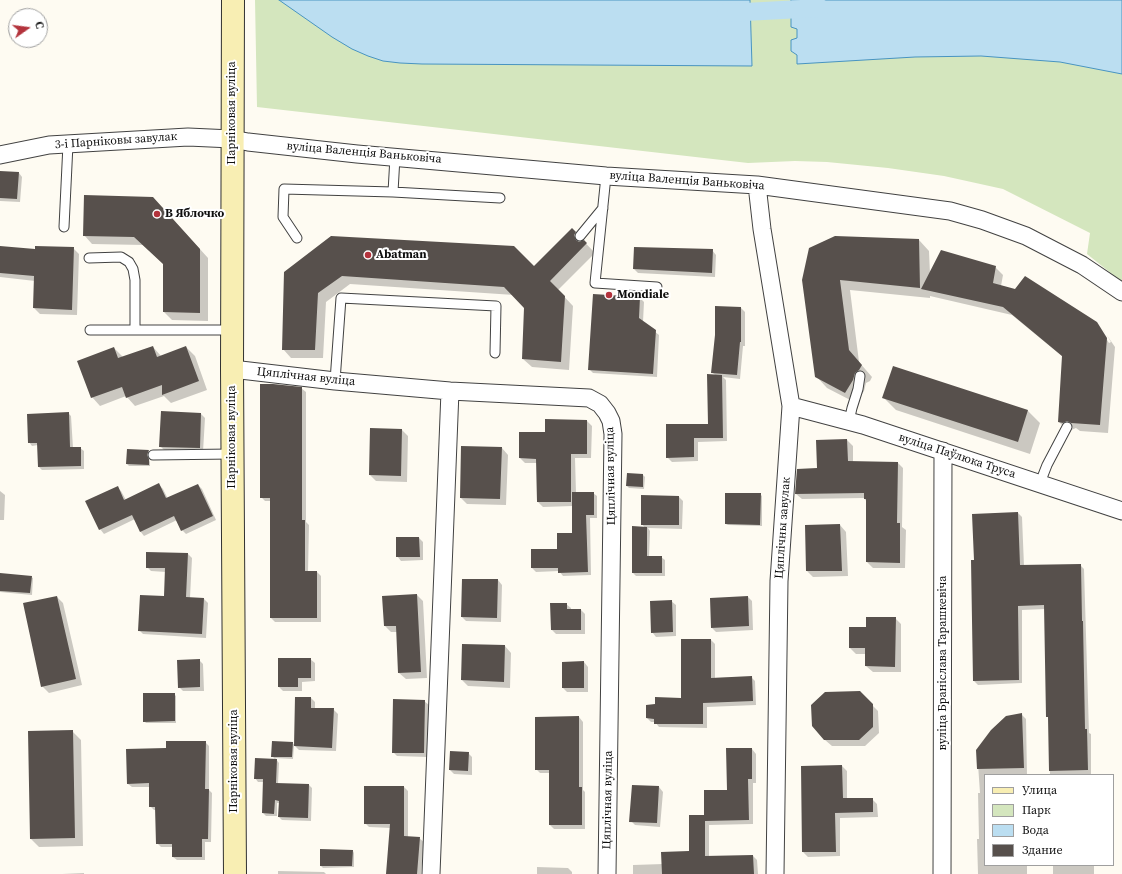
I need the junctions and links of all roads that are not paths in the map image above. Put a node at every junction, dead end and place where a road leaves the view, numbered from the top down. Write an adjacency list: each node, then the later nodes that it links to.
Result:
1 (233, 0): 2 (street, Парніковая вуліца)
2 (232, 139): 3 (street, 3-і Парніковы завулак); 5 (street, вуліца Валенція Ваньковіча); 19 (street, Парніковая вуліца)
3 (68, 144): 4 (street, 3-і Парніковы завулак); 11 (lane)
4 (0, 155)
5 (395, 157): 6 (street, вуліца Валенція Ваньковіча); 8 (lane)
6 (606, 176): 7 (street, вуліца Валенція Ваньковіча); 10 (lane)
7 (757, 185): 16 (street, вуліца Валенція Ваньковіча); 25 (street, Цяплічны завулак)
8 (393, 192): 9 (lane); 13 (lane)
9 (500, 198)
10 (603, 208): 12 (lane); 15 (lane)
11 (64, 227)
12 (580, 236)
13 (297, 238)
14 (89, 258): 18 (lane)
15 (657, 287)
16 (1122, 292)
17 (90, 330): 18 (lane)
18 (135, 330): 19 (lane)
19 (232, 330): 21 (street, Парніковая вуліца)
20 (495, 353): 23 (lane)
21 (232, 369): 23 (street, Цяплічная вуліца); 29 (street, Парніковая вуліца)
22 (860, 376): 26 (lane)
23 (335, 381): 24 (street, Цяплічная вуліца)
24 (450, 391): 34 (street); 35 (street, Цяплічная вуліца)
25 (791, 406): 26 (street, вуліца Паўлюка Труса); 36 (street, Цяплічны завулак)
26 (849, 421): 28 (street, вуліца Паўлюка Труса)
27 (1067, 427): 31 (lane)
28 (943, 452): 31 (street, вуліца Паўлюка Труса); 37 (street, вуліца Браніслава Тарашкевіча)
29 (232, 454): 30 (lane); 33 (street, Парніковая вуліца)
30 (153, 455)
31 (1040, 483): 32 (street, вуліца Паўлюка Труса)
32 (1122, 511)
33 (235, 874)
34 (431, 874)
35 (607, 874)
36 (775, 874)
37 (942, 874)

